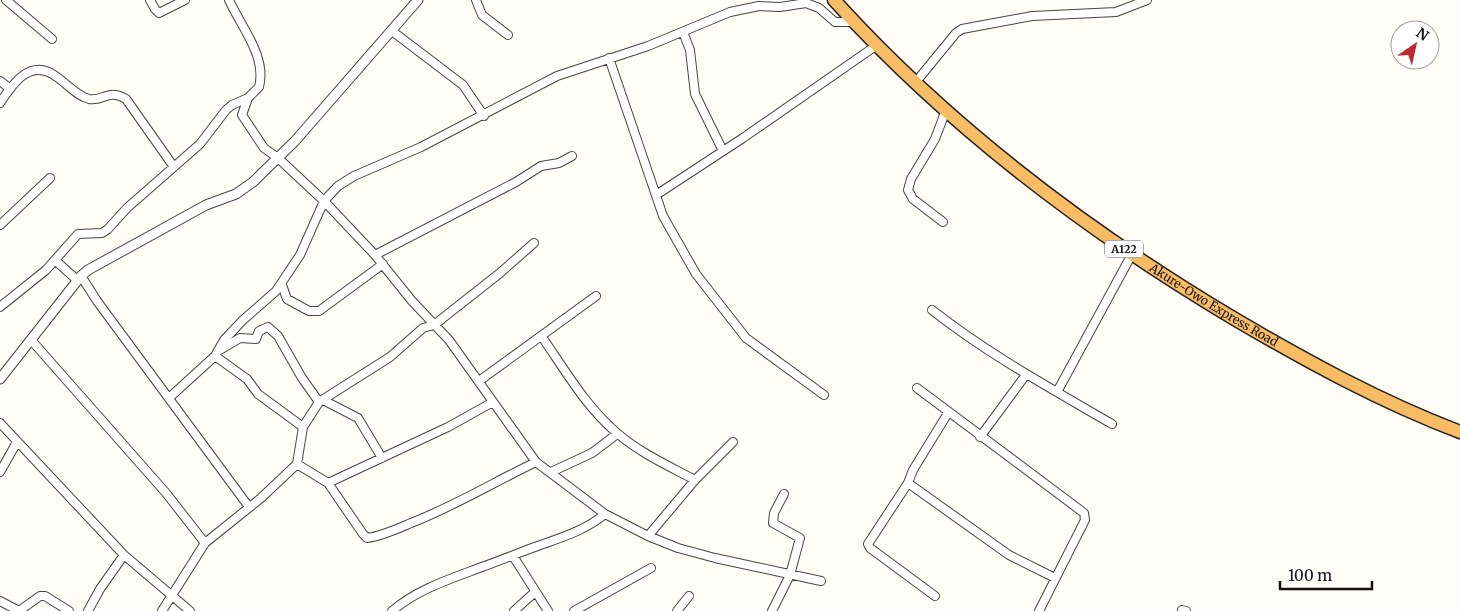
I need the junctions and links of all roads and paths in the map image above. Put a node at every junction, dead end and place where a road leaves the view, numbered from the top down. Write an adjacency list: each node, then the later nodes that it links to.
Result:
1 (6, 0): 13 (street)
2 (150, 0): 3 (street)
3 (185, 0)
4 (229, 0): 19 (street)
5 (418, 0): 10 (street)
6 (476, 0): 12 (street)
7 (834, 0): 9 (highway, Akure-Owo Express Road / A122)
8 (1147, 0): 17 (street)
9 (854, 22): 11 (street); 14 (highway, Akure-Owo Express Road / A122)
10 (392, 31): 22 (street); 25 (street)
11 (683, 32): 15 (street); 23 (street)
12 (508, 35)
13 (52, 39)
14 (877, 45): 17 (highway, Akure-Owo Express Road / A122); 23 (street)
15 (609, 58): 22 (street); 28 (street)
16 (0, 81): 18 (street)
17 (915, 83): 21 (highway, Akure-Owo Express Road / A122)
18 (9, 88): 20 (street); 26 (street)
19 (248, 98): 25 (street); 26 (street)
20 (0, 103)
21 (946, 110): 30 (street); 33 (highway, Akure-Owo Express Road / A122)
22 (484, 116): 29 (street)
23 (723, 151): 28 (street)
24 (572, 156): 34 (street)
25 (278, 158): 29 (street); 37 (street)
26 (174, 167): 35 (street)
27 (50, 178): 31 (street)
28 (656, 195): 52 (street)
29 (324, 201): 34 (street); 38 (street)
30 (944, 222)
31 (0, 226)
32 (534, 243): 43 (street)
33 (1132, 254): 51 (street); 60 (highway, Akure-Owo Express Road / A122)
34 (375, 255): 36 (street)
35 (56, 261): 37 (street); 41 (street)
36 (383, 264): 38 (street); 43 (street)
37 (79, 278): 45 (street); 53 (street)
38 (282, 285): 46 (street)
39 (0, 296): 41 (street)
40 (596, 296): 44 (street)
41 (3, 305)
42 (932, 310): 47 (street)
43 (434, 325): 49 (street); 54 (street)
44 (542, 337): 49 (street); 61 (street)
45 (32, 341): 48 (street); 77 (street)
46 (216, 354): 53 (street); 54 (street); 59 (street)
47 (1026, 376): 51 (street); 62 (street)
48 (0, 379)
49 (479, 381): 55 (street)
50 (917, 388): 56 (street)
51 (1057, 392): 58 (street)
52 (824, 396)
53 (170, 398): 74 (street)
54 (321, 401): 59 (street); 65 (street)
55 (494, 402): 65 (street); 66 (street)
56 (948, 413): 62 (street); 72 (street)
57 (0, 423): 63 (street)
58 (1112, 424)
59 (303, 427): 67 (street)
60 (1460, 432)
61 (617, 434): 69 (street); 70 (street)
62 (980, 437): 82 (street)
63 (17, 442): 68 (street); 78 (street)
64 (733, 442): 70 (street)
65 (382, 458): 71 (street)
66 (536, 462): 69 (street); 71 (street)
67 (297, 464): 71 (street); 74 (street)
68 (0, 472)
69 (551, 472): 75 (street)
70 (695, 480): 76 (street)
71 (328, 483)
72 (908, 483): 82 (street); 87 (street)
73 (784, 494): 81 (street)
74 (250, 507): 77 (street)
75 (605, 514): 76 (street); 79 (street)
76 (648, 536): 81 (street)
77 (205, 543): 85 (street)
78 (124, 555): 85 (street); 90 (street)
79 (513, 556): 84 (street); 93 (street)
80 (651, 568): 96 (street)
81 (790, 575): 83 (street); 98 (street)
82 (1055, 578): 99 (street)
83 (821, 581)
84 (535, 592): 94 (street); 95 (street)
85 (172, 595): 91 (street); 92 (street)
86 (689, 596): 97 (street)
87 (935, 596)
88 (0, 601): 89 (street)
89 (69, 611)
90 (88, 611)
91 (162, 611)
92 (190, 611)
93 (392, 611)
94 (514, 611)
95 (548, 611)
96 (574, 611)
97 (677, 611)
98 (772, 611)
99 (1039, 611)

